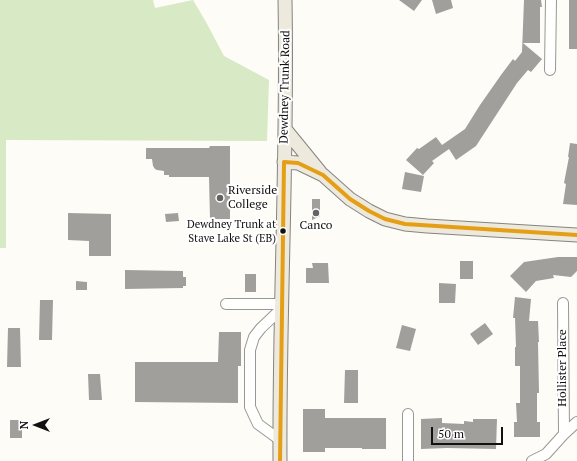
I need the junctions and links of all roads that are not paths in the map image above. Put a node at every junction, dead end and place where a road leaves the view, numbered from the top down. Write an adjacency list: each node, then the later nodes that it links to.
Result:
1 (285, 0): 4 (main road, Dewdney Trunk Road)
2 (551, 0): 3 (street)
3 (550, 70)
4 (285, 129): 5 (main road, Dewdney Trunk Road); 6 (main road)
5 (284, 162): 6 (main road); 10 (main road, Dewdney Trunk Road)
6 (323, 174): 7 (main road)
7 (577, 235)
8 (563, 303): 13 (street, Hollister Place)
9 (226, 304): 10 (street)
10 (282, 306): 14 (main road, Dewdney Trunk Road); 14 (street)
11 (408, 414): 16 (street)
12 (577, 422): 13 (street)
13 (564, 434): 17 (street)
14 (280, 440): 15 (main road, Dewdney Trunk Road)
15 (280, 461)
16 (408, 461)
17 (532, 461)

